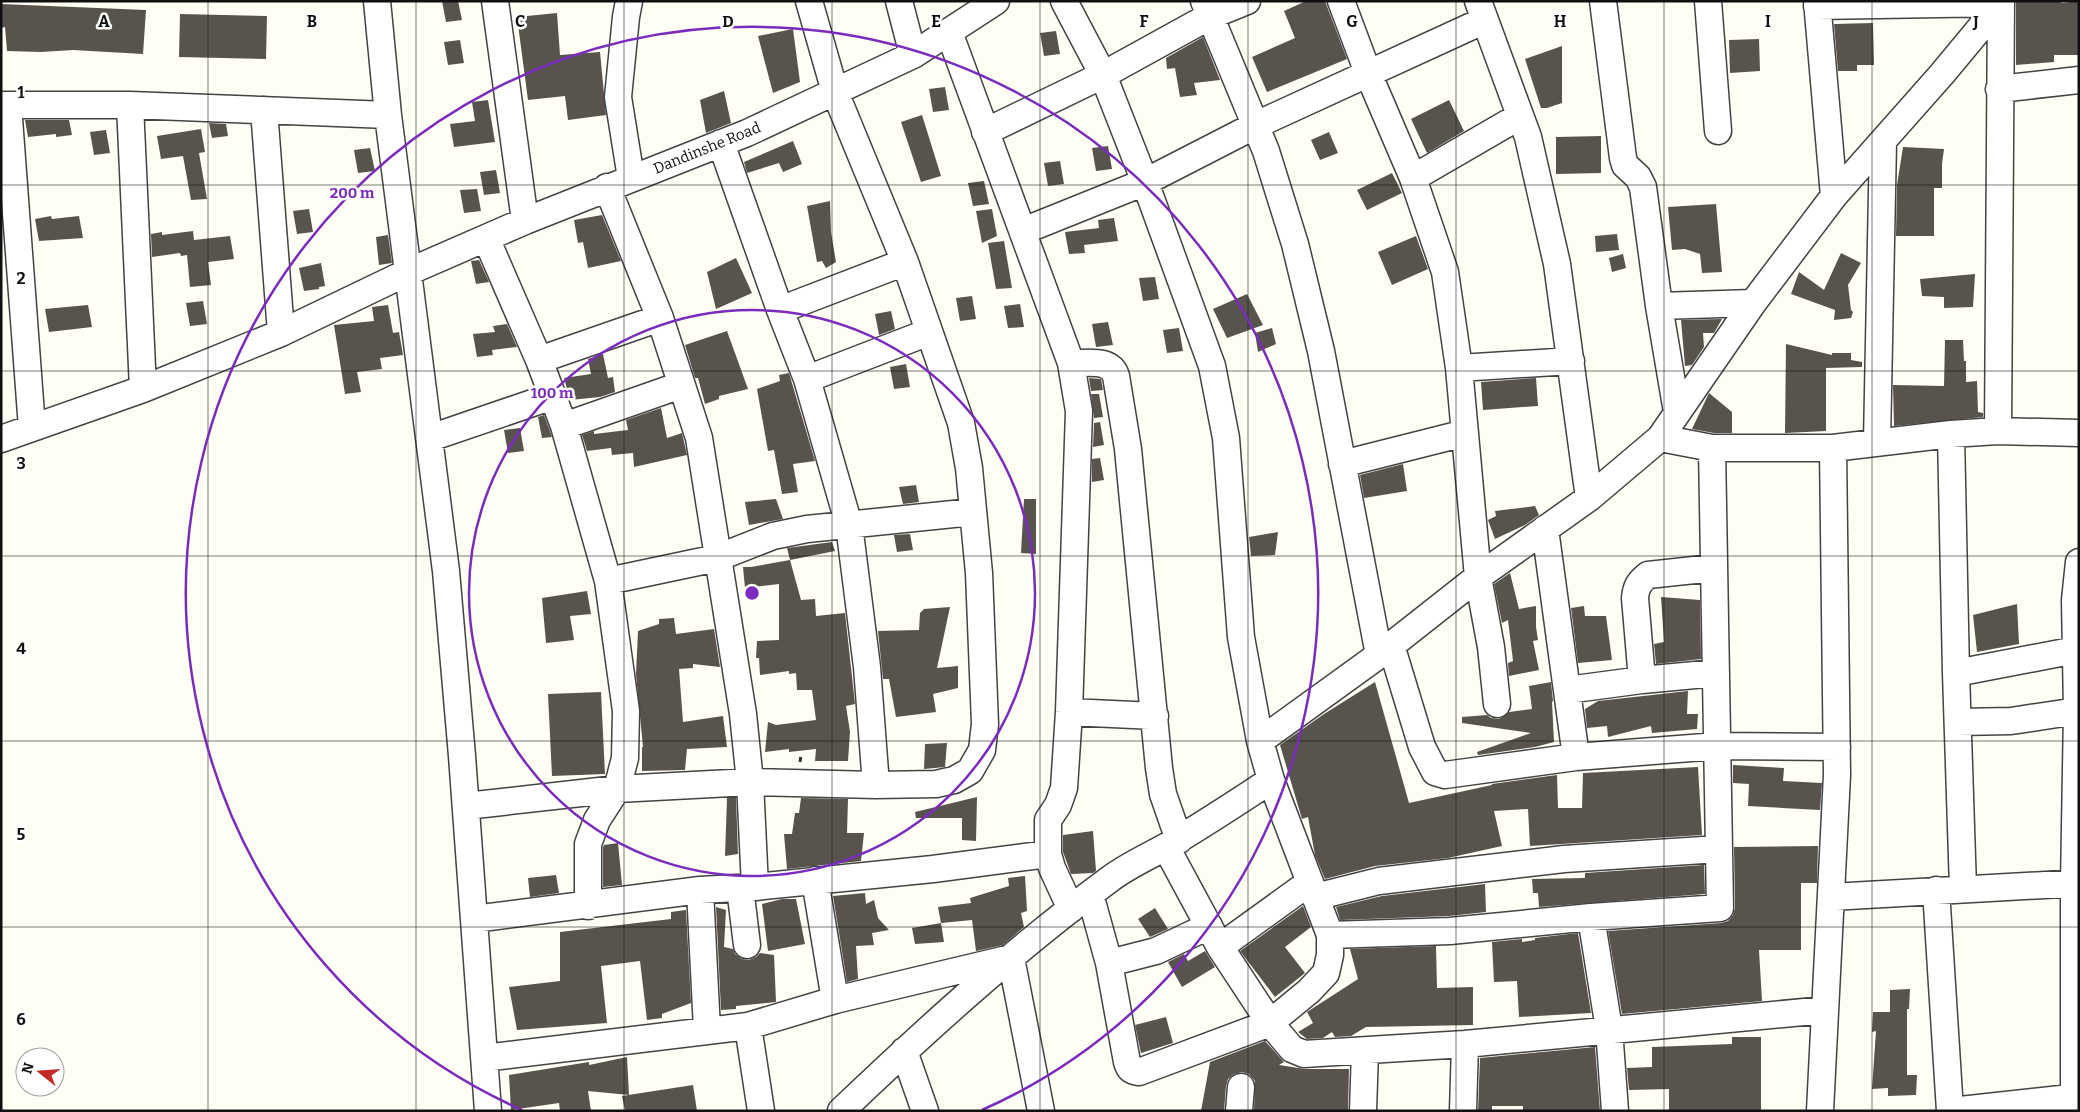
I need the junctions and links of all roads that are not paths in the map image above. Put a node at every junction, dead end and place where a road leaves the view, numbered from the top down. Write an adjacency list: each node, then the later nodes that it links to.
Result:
1 (495, 1): 37 (street)
2 (629, 1): 35 (street)
3 (809, 1): 22 (street)
4 (899, 1): 17 (street)
5 (996, 1): 16 (street, Dandinshe Road)
6 (1064, 1): 19 (street)
7 (1247, 1): 14 (street)
8 (1341, 1): 18 (street)
9 (1603, 1): 43 (street)
10 (1708, 1): 29 (street)
11 (370, 2): 26 (street)
12 (2001, 2): 13 (street); 21 (street); 31 (street)
13 (1817, 3): 36 (street)
14 (1207, 8): 19 (street); 28 (street)
15 (1482, 11): 18 (street); 27 (street)
16 (949, 32): 17 (street, Dandinshe Road); 30 (street)
17 (913, 54): 22 (street, Dandinshe Road)
18 (1368, 73): 28 (street); 33 (street)
19 (1103, 75): 30 (street); 34 (street)
20 (2079, 80): 21 (street)
21 (1999, 89): 59 (street)
22 (835, 92): 32 (street, Dandinshe Road); 40 (street)
23 (5, 105): 24 (street); 58 (street)
24 (130, 105): 25 (street); 54 (street)
25 (264, 110): 26 (street); 47 (street)
26 (388, 115): 41 (street)
27 (1520, 116): 33 (street); 49 (street)
28 (1256, 124): 34 (street); 69 (street)
29 (1718, 131)
30 (985, 132): 38 (street)
31 (1883, 142): 36 (street); 66 (street)
32 (721, 143): 35 (street, Dandinshe Road); 44 (street)
33 (1413, 178): 51 (street)
34 (1145, 182): 38 (street); 90 (street)
35 (619, 183): 37 (street, Dandinshe Road); 45 (street)
36 (1834, 196): 42 (street)
37 (525, 221): 39 (street, Dandinshe Road)
38 (1023, 231): 50 (street)
39 (486, 238): 41 (street, Dandinshe Road); 48 (street)
40 (905, 262): 44 (street); 46 (street)
41 (408, 272): 47 (street, Dandinshe Road); 64 (street)
42 (1752, 302): 43 (street); 56 (street)
43 (1659, 306): 56 (street)
44 (780, 310): 52 (street)
45 (660, 318): 48 (street); 53 (street)
46 (929, 332): 52 (street); 71 (street)
47 (280, 333): 54 (street, Dandinshe Road)
48 (539, 360): 55 (street)
49 (1571, 361): 51 (street); 70 (street)
50 (1071, 363): 87 (street); 88 (street)
51 (1459, 368): 60 (street)
52 (808, 379): 72 (street)
53 (681, 384): 57 (street); 74 (street)
54 (143, 388): 58 (street, Dandinshe Road)
55 (552, 396): 57 (street); 64 (street)
56 (1678, 412): 65 (street)
57 (564, 426): 78 (street)
58 (32, 428): 63 (street, Dandinshe Road)
59 (1998, 431): 61 (street); 62 (street)
60 (1465, 433): 69 (street); 77 (street)
61 (2079, 433)
62 (1952, 434): 66 (street); 82 (street)
63 (1, 438)
64 (430, 438): 98 (street)
65 (1660, 438): 67 (street); 70 (street)
66 (1877, 442): 68 (street)
67 (1712, 448): 68 (street); 76 (street)
68 (1833, 448): 92 (street)
69 (1342, 464): 79 (street)
70 (1589, 498): 73 (street)
71 (973, 512): 72 (street); 96 (street)
72 (849, 525): 74 (street); 96 (street)
73 (1545, 529): 77 (street); 84 (street)
74 (717, 558): 78 (street); 95 (street)
75 (2079, 562): 80 (street)
76 (1713, 568): 81 (street); 83 (street)
77 (1478, 576): 79 (street); 85 (street)
78 (608, 581): 97 (street)
79 (1385, 650): 90 (street); 93 (street)
80 (2076, 650): 82 (street); 86 (street)
81 (1716, 673): 83 (street); 91 (street)
82 (1956, 673): 89 (street)
83 (1642, 680): 84 (street)
84 (1567, 690): 93 (street)
85 (1497, 704)
86 (2077, 711): 89 (street); 103 (street)
87 (1069, 712): 88 (street); 101 (street)
88 (1155, 716): 99 (street)
89 (1958, 722): 105 (street)
90 (1260, 740): 94 (street)
91 (1717, 746): 92 (street); 93 (street); 100 (street)
92 (1836, 747): 109 (street)
93 (1576, 757)
94 (1271, 780): 99 (street); 106 (street)
95 (750, 782): 96 (street); 97 (street); 104 (street)
96 (876, 785)
97 (617, 789): 98 (street); 111 (street)
98 (466, 806): 113 (street)
99 (1172, 843): 110 (street); 115 (street)
100 (1719, 849): 106 (street); 112 (street)
101 (1048, 854): 102 (street); 110 (street)
102 (815, 880): 104 (street); 119 (street)
103 (2076, 884): 105 (street); 129 (street)
104 (748, 888): 107 (street); 116 (street)
105 (1963, 888): 108 (street)
106 (1313, 889): 114 (street); 115 (street)
107 (700, 890): 111 (street); 124 (street)
108 (1936, 890): 109 (street); 139 (street)
109 (1831, 897): 120 (street)
110 (1080, 902): 117 (street); 118 (street)
111 (588, 906): 113 (street)
112 (1590, 917): 114 (street); 123 (street)
113 (474, 919): 128 (street)
114 (1330, 935): 121 (street)
115 (1214, 936): 118 (street); 121 (street)
116 (747, 945)
117 (1016, 960): 119 (street); 126 (street); 134 (street)
118 (1109, 964): 121 (street)
119 (835, 1000): 122 (street)
120 (1825, 1010): 123 (street); 138 (street)
121 (1270, 1023): 127 (street)
122 (748, 1026): 124 (street); 131 (street)
123 (1609, 1029): 125 (street); 137 (street)
124 (707, 1030): 128 (street)
125 (1465, 1044): 127 (street); 136 (street)
126 (904, 1051): 132 (street); 133 (street)
127 (1365, 1051): 135 (street)
128 (484, 1058): 130 (street)
129 (2070, 1101): 139 (street)
130 (488, 1111)
131 (761, 1111)
132 (841, 1111)
133 (925, 1111)
134 (1041, 1111)
135 (1363, 1111)
136 (1463, 1111)
137 (1615, 1111)
138 (1820, 1111)
139 (1951, 1111)

